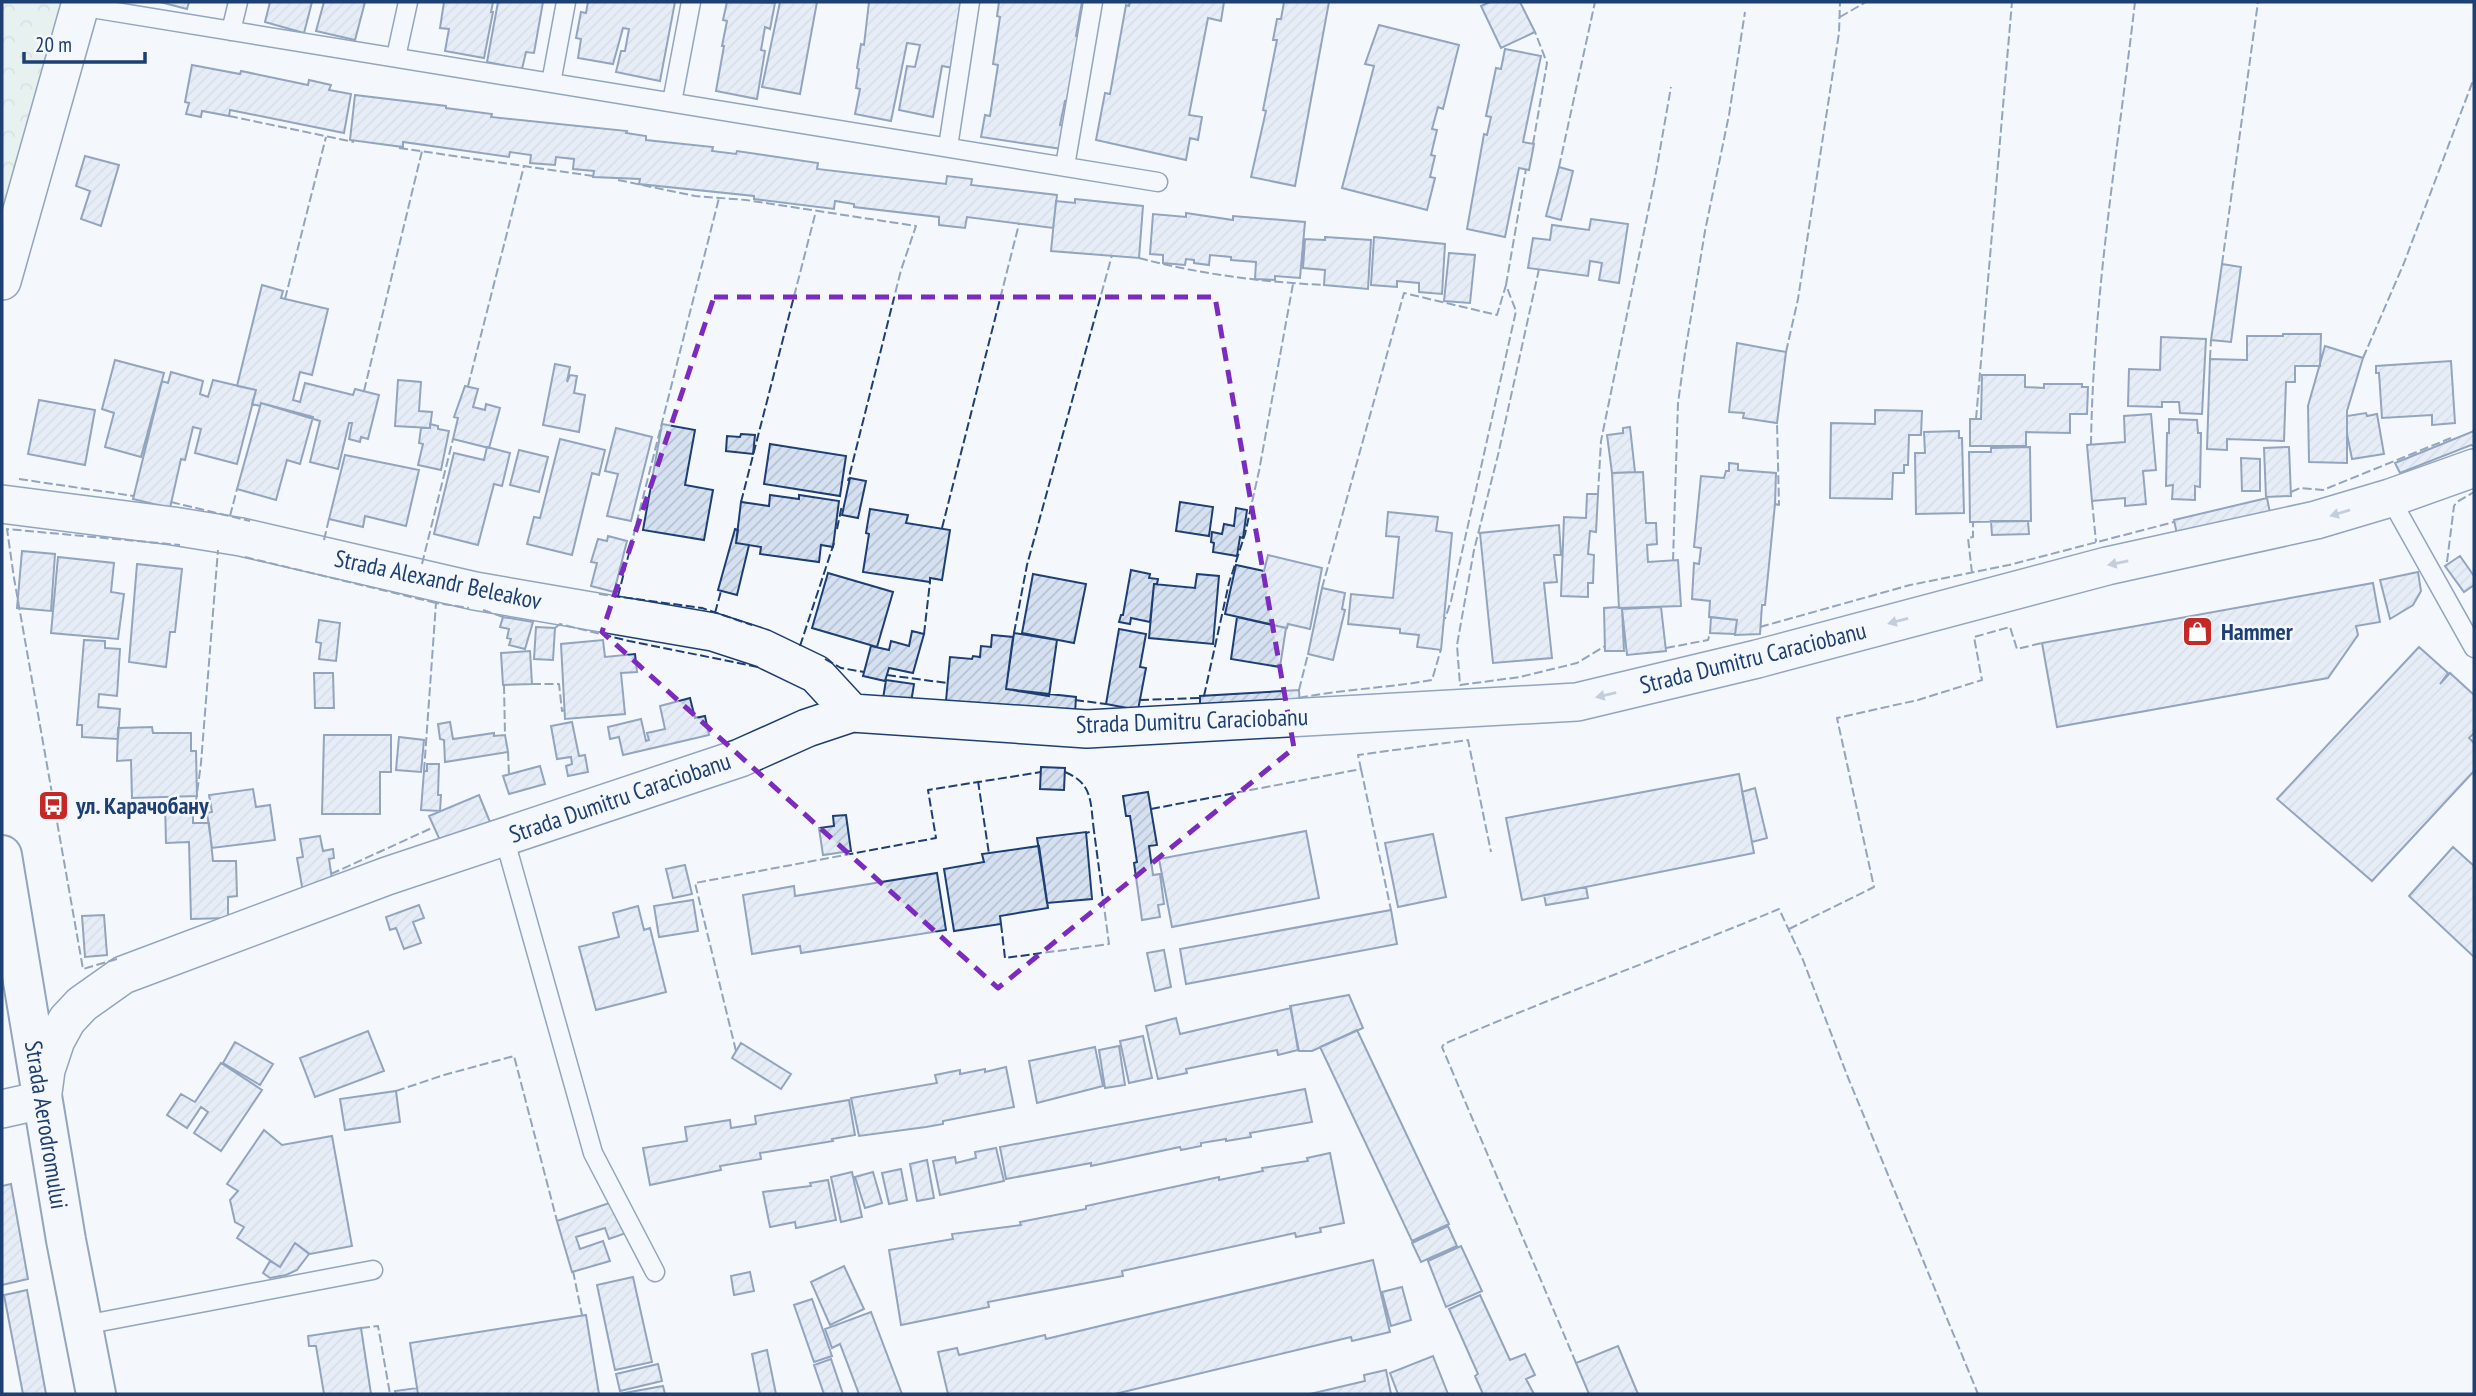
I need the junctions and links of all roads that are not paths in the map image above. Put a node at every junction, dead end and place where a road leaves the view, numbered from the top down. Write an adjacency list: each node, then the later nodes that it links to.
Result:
1 (238, 2): 8 (lane)
2 (408, 2): 9 (lane)
3 (566, 2): 10 (lane)
4 (691, 2): 11 (lane)
5 (970, 2): 12 (lane)
6 (1093, 2): 13 (lane)
7 (80, 4): 8 (lane); 15 (street)
8 (231, 31): 9 (lane)
9 (396, 57): 10 (lane)
10 (551, 83): 11 (lane)
11 (672, 103): 12 (lane)
12 (948, 147): 13 (lane)
13 (1065, 166): 14 (lane)
14 (1158, 181)
15 (2, 281)
16 (2474, 468): 17 (street, Strada Dumitru Caraciobanu)
17 (2390, 498): 19 (lane); 20 (street, Strada Dumitru Caraciobanu, one-way to 20)
18 (2, 504): 20 (street, Strada Alexandr Beleakov)
19 (2474, 648)
20 (852, 713): 21 (street, Strada Dumitru Caraciobanu)
21 (504, 837): 23 (street, Strada Dumitru Caraciobanu); 26 (lane)
22 (2, 855): 23 (main road, Strada Aerodromului)
23 (42, 1100): 24 (street); 27 (main road, Strada Aerodromului)
24 (2, 1109)
25 (373, 1270): 27 (lane)
26 (655, 1272)
27 (83, 1325): 28 (main road, Strada Aerodromului)
28 (96, 1394)

